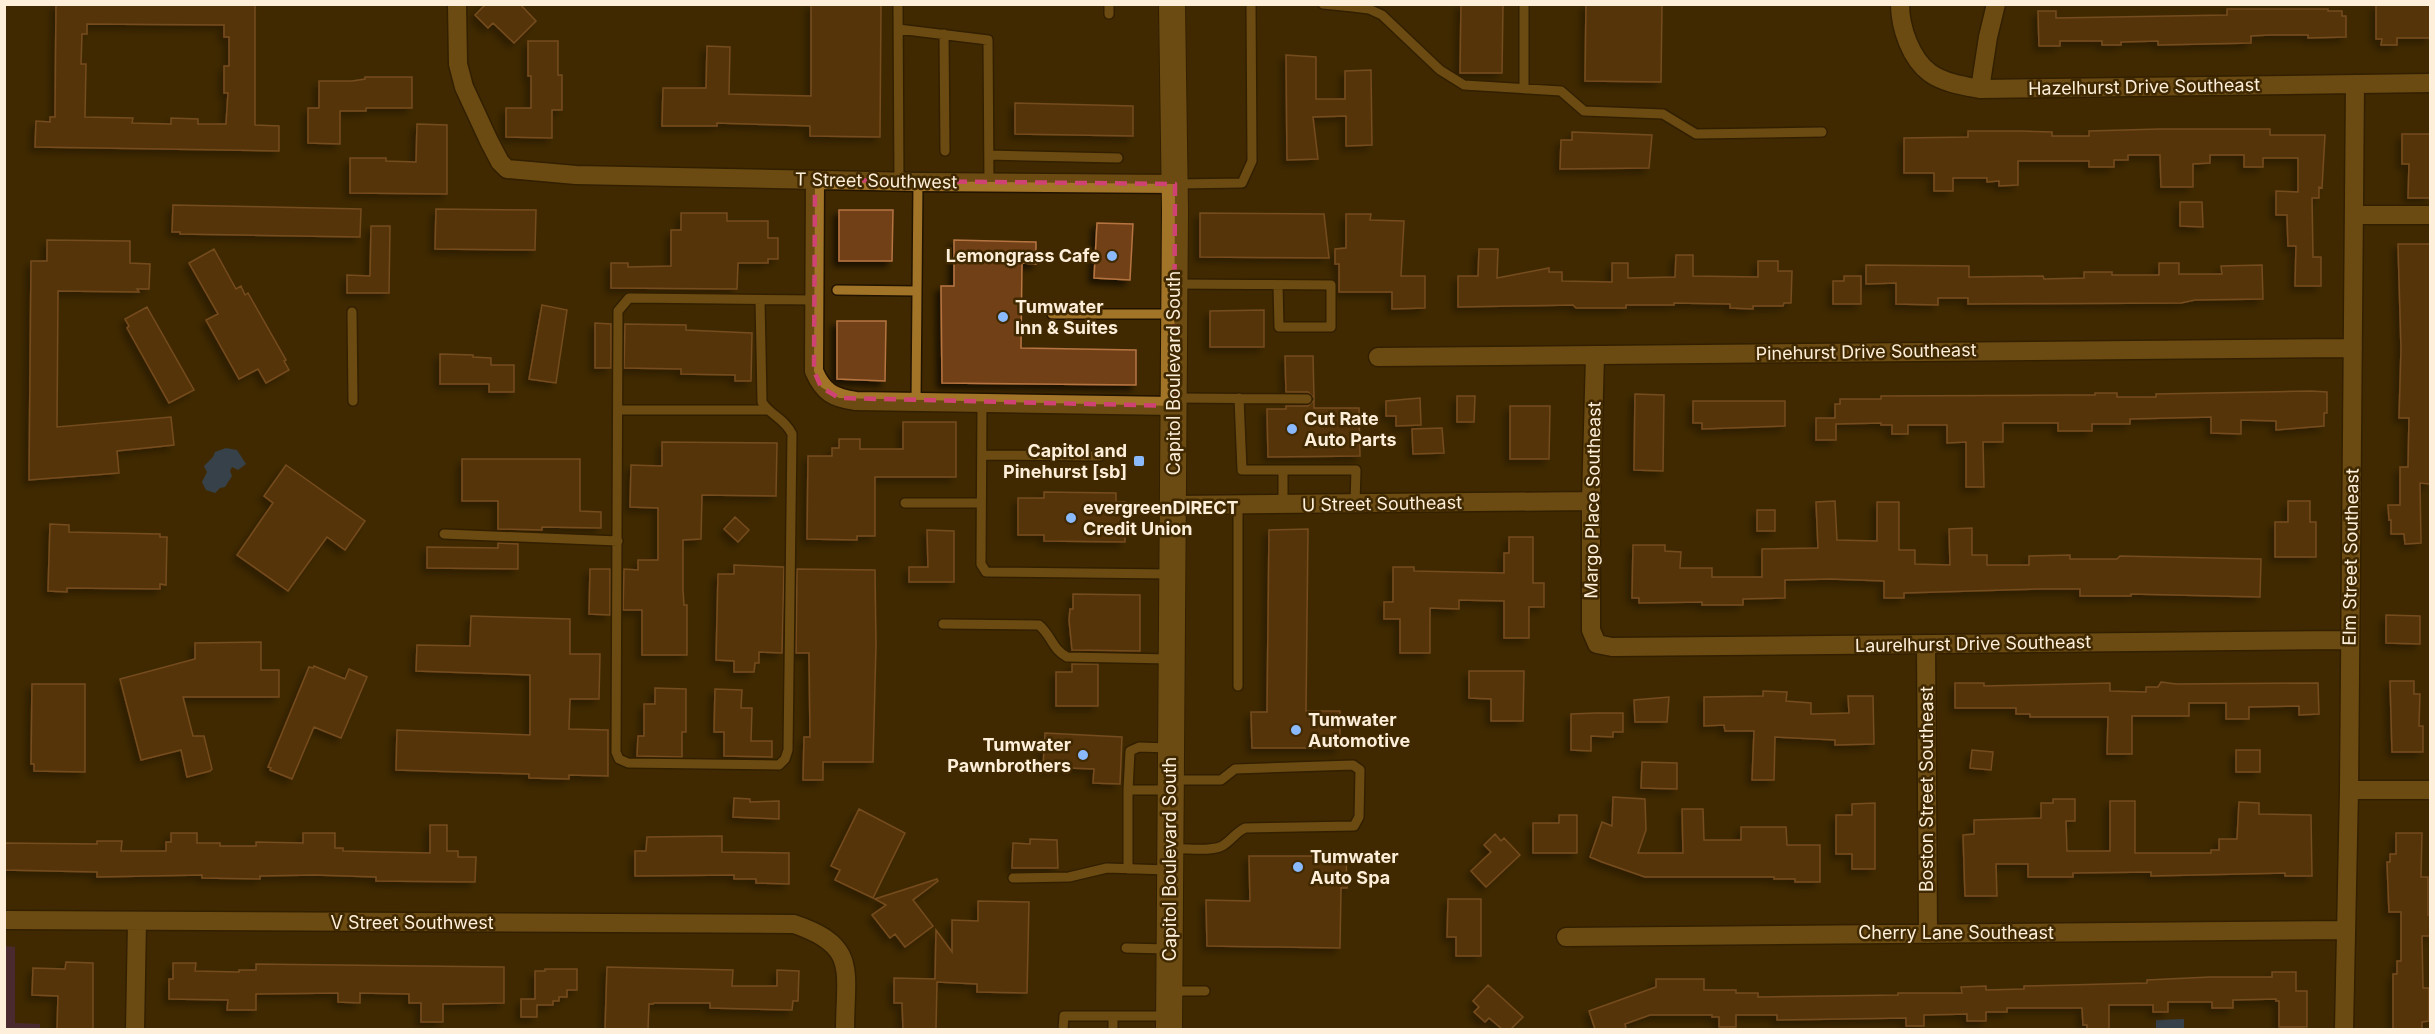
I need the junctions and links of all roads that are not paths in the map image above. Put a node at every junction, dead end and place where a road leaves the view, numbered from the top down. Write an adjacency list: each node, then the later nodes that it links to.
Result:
1 (458, 4): 20 (street, T Street Southwest)
2 (898, 4): 10 (lane)
3 (1172, 4): 24 (main road, Capitol Boulevard South)
4 (1251, 4): 24 (lane)
5 (1323, 4): 8 (lane)
6 (1524, 4): 14 (lane)
7 (1996, 4): 15 (street)
8 (1353, 6): 14 (lane)
9 (1900, 8): 15 (street, Hazelhurst Drive Southeast)
10 (898, 29): 11 (lane); 21 (lane)
11 (944, 34): 17 (lane); 18 (lane)
12 (2430, 82): 13 (street, Hazelhurst Drive Southeast)
13 (2355, 84): 15 (street, Hazelhurst Drive Southeast); 25 (street, Elm Street Southeast)
14 (1524, 89): 16 (lane)
15 (1980, 89)
16 (1822, 132)
17 (945, 152)
18 (989, 155): 19 (lane); 23 (lane)
19 (1118, 158)
20 (815, 180): 21 (street, T Street Southwest); 32 (street)
21 (899, 182): 22 (street, T Street Southwest)
22 (918, 182): 23 (street, T Street Southwest); 30 (lane)
23 (989, 183): 24 (street, T Street Southwest)
24 (1175, 184): 27 (main road, Capitol Boulevard South)
25 (2355, 215): 26 (street); 36 (street, Elm Street Southeast)
26 (2430, 215)
27 (1175, 284): 28 (lane); 35 (main road, Capitol Boulevard South)
28 (1278, 285): 28 (lane)
29 (837, 290): 30 (lane)
30 (917, 291): 42 (lane)
31 (760, 300): 32 (lane); 45 (lane); 46 (lane)
32 (813, 300): 42 (street)
33 (352, 312): 41 (lane)
34 (1052, 314): 35 (lane)
35 (1175, 314): 43 (main road, Capitol Boulevard South)
36 (2353, 348): 37 (street, Pinehurst Drive Southeast); 61 (street, Elm Street Southeast)
37 (1595, 355): 38 (street, Pinehurst Drive Southeast); 50 (street, Margo Place Southeast)
38 (1378, 357)
39 (1239, 398): 40 (lane); 43 (lane); 49 (lane)
40 (1307, 399)
41 (353, 401)
42 (916, 402): 44 (street)
43 (1174, 402): 44 (street); 54 (main road, Capitol Boulevard South)
44 (982, 403): 47 (lane)
45 (618, 410): 46 (lane); 58 (lane)
46 (767, 410): 58 (lane)
47 (982, 455): 48 (lane); 52 (lane)
48 (1100, 456)
49 (1283, 470): 53 (lane); 55 (lane)
50 (1591, 501): 53 (street, U Street Southeast); 62 (street, Margo Place Southeast)
51 (905, 503): 52 (lane)
52 (981, 503): 59 (lane)
53 (1355, 504): 55 (street, U Street Southeast)
54 (1173, 505): 56 (street, U Street Southeast); 59 (main road, Capitol Boulevard South)
55 (1283, 505): 56 (street, U Street Southeast)
56 (1238, 506): 65 (lane)
57 (444, 534): 58 (lane)
58 (618, 541)
59 (1173, 574): 64 (main road, Capitol Boulevard South)
60 (943, 624): 64 (lane)
61 (2350, 640): 63 (street, Laurelhurst Drive Southeast); 69 (street, Elm Street Southeast)
62 (1597, 644): 63 (street, Laurelhurst Drive Southeast)
63 (1926, 644): 77 (street, Boston Street Southeast)
64 (1172, 659): 66 (main road, Capitol Boulevard South)
65 (1238, 686)
66 (1171, 748): 67 (main road, Capitol Boulevard South); 68 (lane)
67 (1171, 785): 68 (lane); 71 (main road, Capitol Boulevard South); 71 (lane)
68 (1128, 790): 72 (lane)
69 (2349, 790): 70 (street); 76 (street, Elm Street Southeast)
70 (2430, 790)
71 (1171, 859): 72 (lane); 80 (main road, Capitol Boulevard South)
72 (1128, 869): 73 (lane)
73 (1013, 878)
74 (4, 920): 75 (street, V Street Southwest)
75 (137, 922): 84 (street); 85 (street, V Street Southwest)
76 (2346, 930): 77 (street, Cherry Lane Southeast); 88 (street, Elm Street Southeast)
77 (1928, 934): 78 (street, Cherry Lane Southeast)
78 (1566, 937)
79 (1126, 948): 80 (lane)
80 (1170, 949): 82 (main road, Capitol Boulevard South)
81 (1205, 991): 82 (lane)
82 (1169, 1012): 83 (lane)
83 (1113, 1016): 86 (lane); 87 (lane)
84 (135, 1029)
85 (845, 1029)
86 (1063, 1029)
87 (1113, 1029)
88 (2344, 1029)

